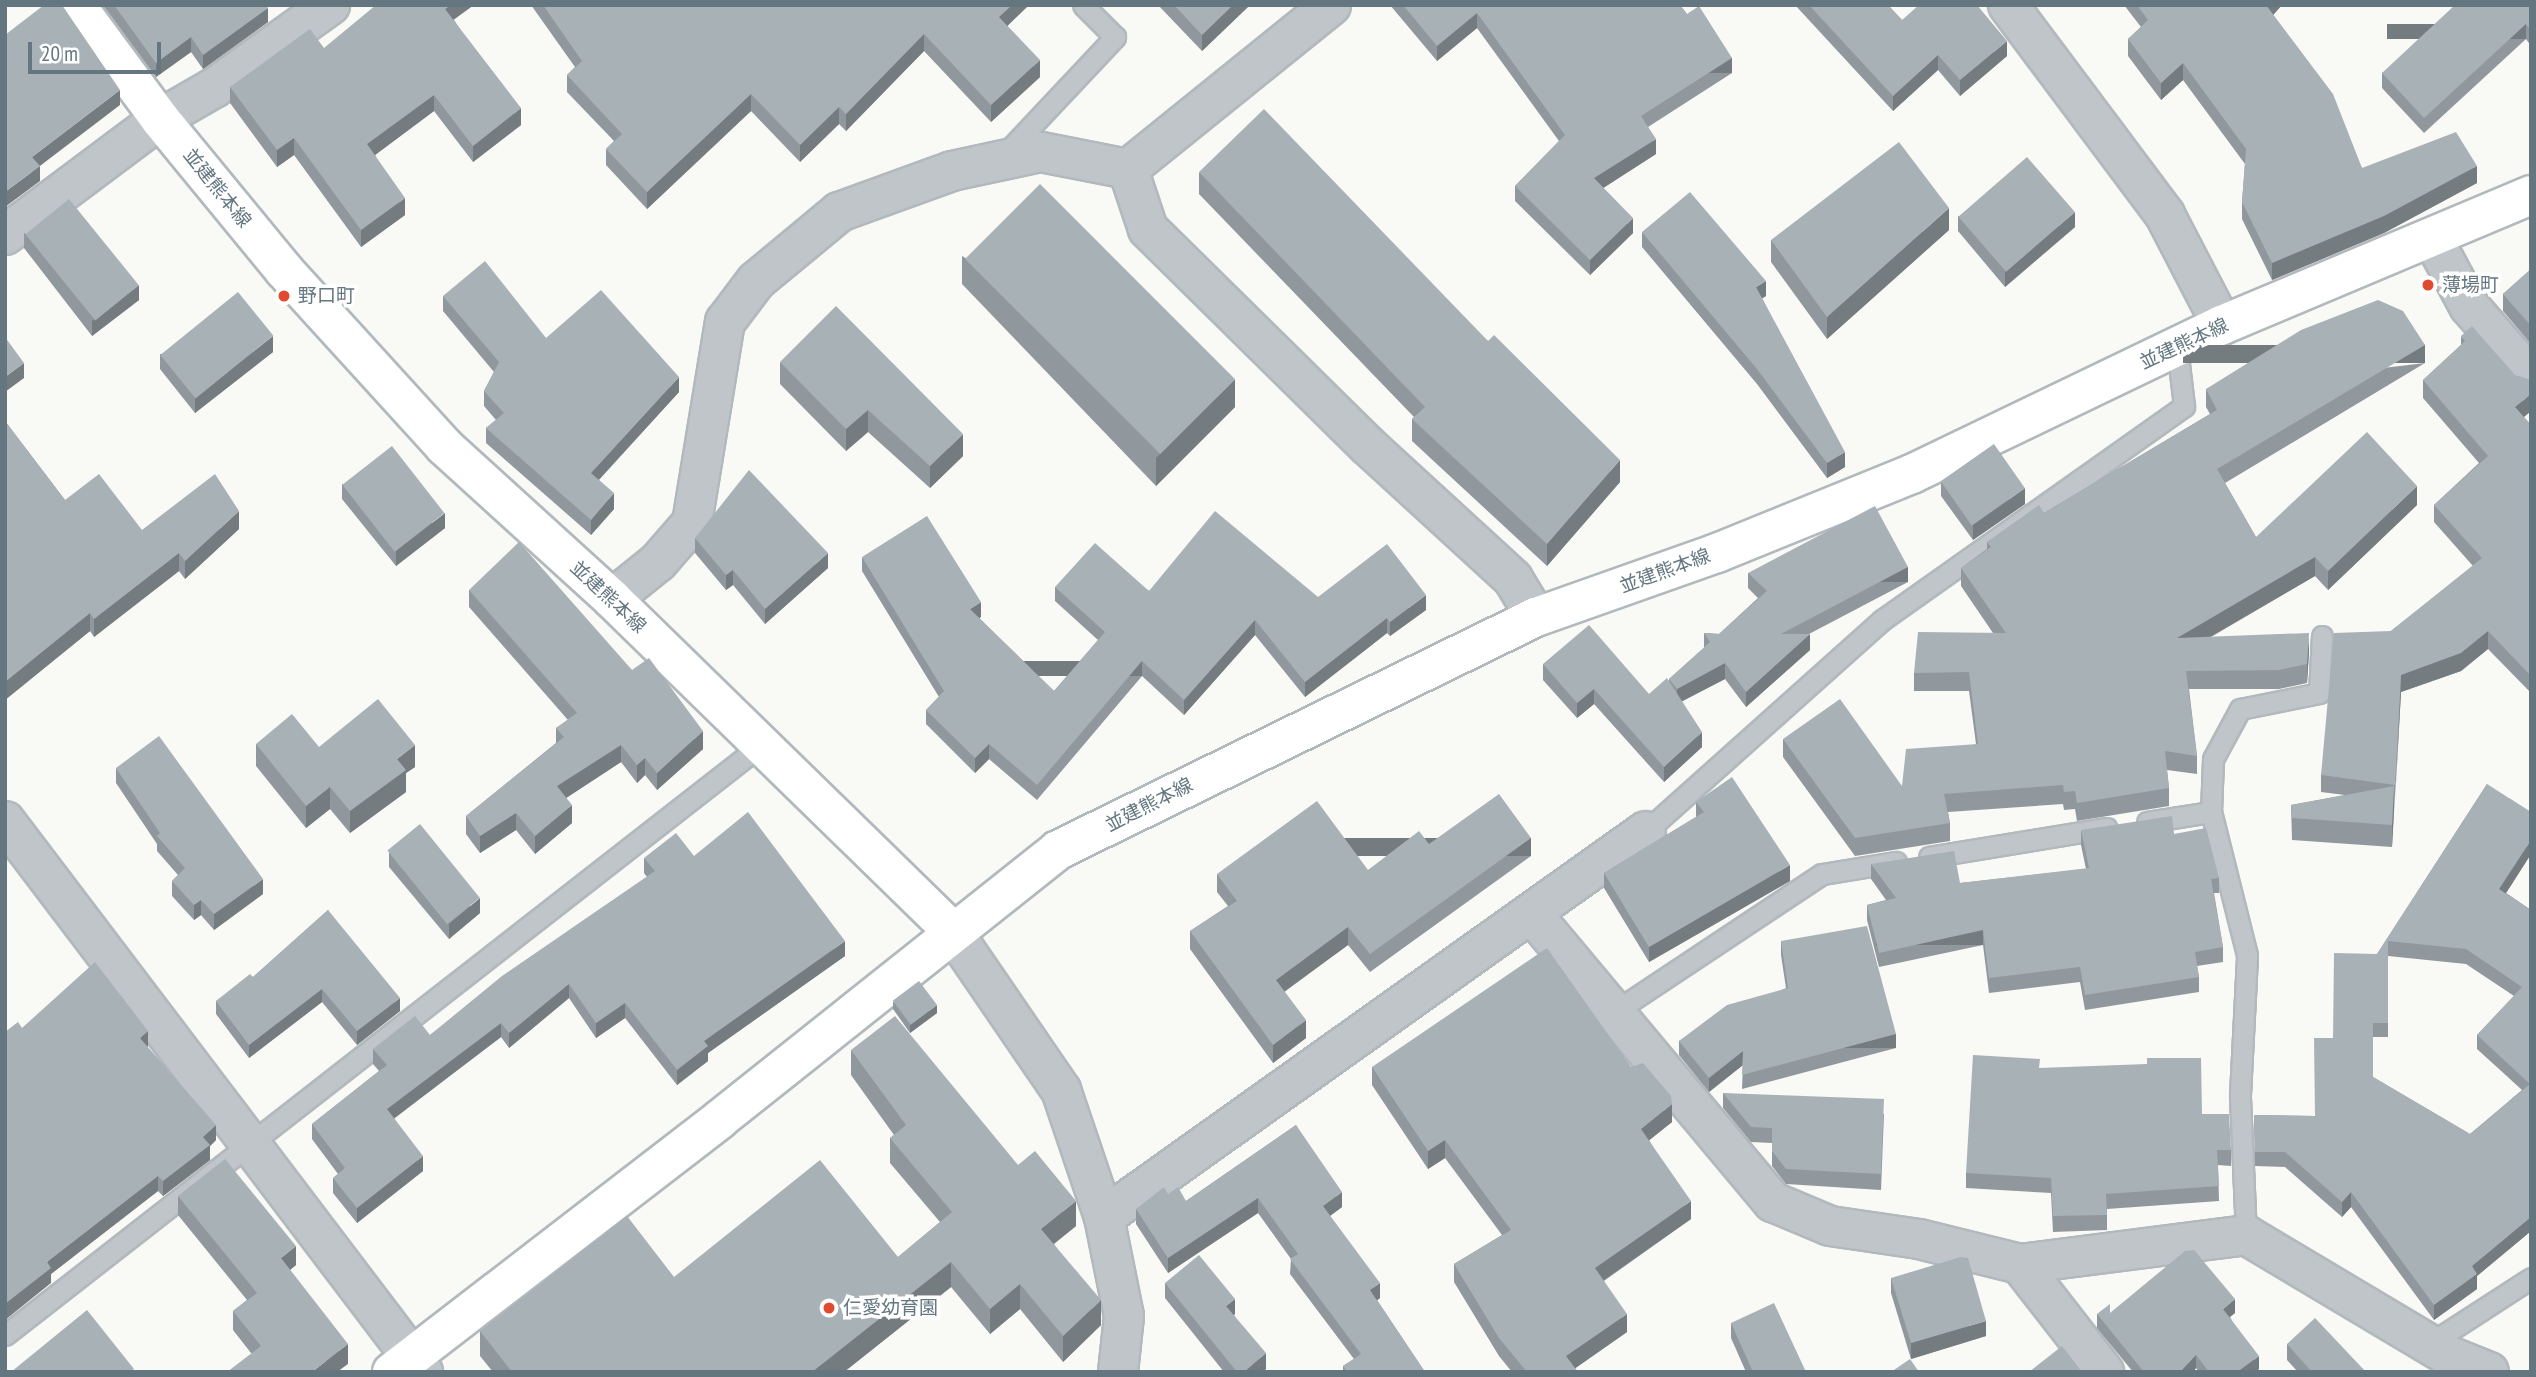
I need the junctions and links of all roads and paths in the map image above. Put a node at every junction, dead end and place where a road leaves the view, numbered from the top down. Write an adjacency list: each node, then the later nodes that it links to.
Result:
1 (76, 5): 6 (main road, 並建熊本線)
2 (330, 5): 6 (street)
3 (1083, 5): 7 (lane)
4 (1331, 5): 8 (street)
5 (2008, 5): 12 (street)
6 (160, 119): 10 (street); 15 (main road, 並建熊本線)
7 (998, 162): 8 (street); 15 (street)
8 (1128, 169): 16 (street)
9 (2531, 195): 11 (main road, 並建熊本線)
10 (5, 235)
11 (2433, 239): 12 (main road, 並建熊本線); 14 (street)
12 (2222, 325): 13 (main road, 並建熊本線)
13 (2177, 347): 16 (main road, 並建熊本線); 21 (lane)
14 (2531, 377)
15 (612, 599): 18 (main road, 並建熊本線)
16 (1536, 617): 23 (main road, 並建熊本線)
17 (2322, 636): 19 (lane)
18 (761, 745): 23 (main road, 並建熊本線); 25 (lane)
19 (2211, 811): 24 (lane); 27 (lane)
20 (5, 821): 25 (street)
21 (1646, 831): 22 (street)
22 (1532, 914): 24 (street); 26 (street)
23 (952, 930): 26 (street); 32 (main road)
24 (1611, 1014): 28 (street)
25 (253, 1143): 30 (lane); 32 (street)
26 (1104, 1217): 33 (street)
27 (2246, 1235): 28 (street); 31 (street)
28 (2020, 1264): 34 (street)
29 (2531, 1278): 31 (lane)
30 (5, 1335)
31 (2429, 1344): 35 (street)
32 (409, 1367)
33 (1118, 1372)
34 (2104, 1372)
35 (2489, 1372)

